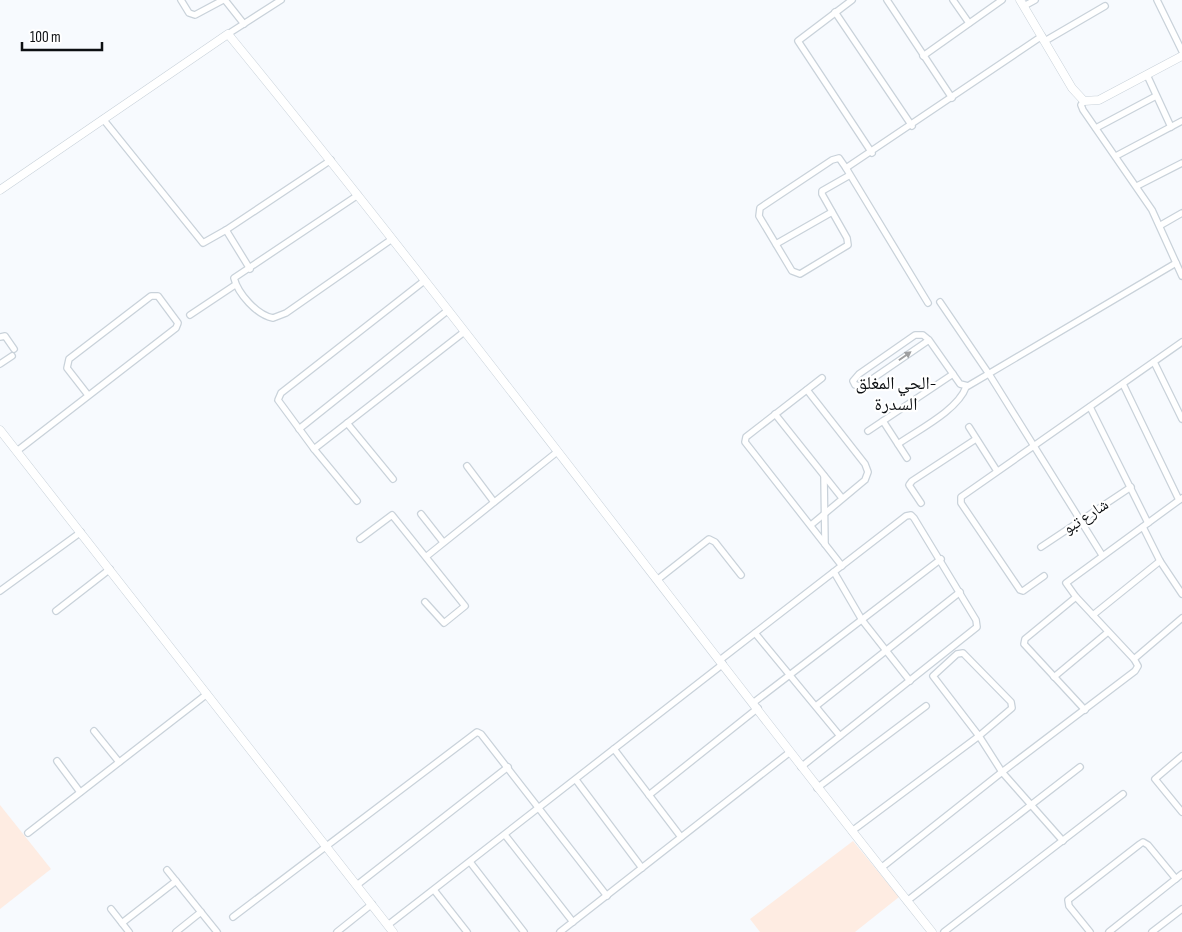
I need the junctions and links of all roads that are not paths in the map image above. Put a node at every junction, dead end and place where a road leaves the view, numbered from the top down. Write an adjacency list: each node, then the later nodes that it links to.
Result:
1 (180, 0): 2 (street)
2 (224, 0): 13 (street)
3 (281, 0): 13 (street)
4 (852, 0): 12 (street)
5 (887, 0): 18 (street)
6 (953, 0): 14 (street)
7 (1002, 0): 14 (street)
8 (1035, 0): 10 (street)
9 (1157, 0): 17 (street)
10 (1022, 3): 16 (street)
11 (1105, 6): 16 (street)
12 (835, 12): 26 (street); 29 (street)
13 (244, 24): 15 (street)
14 (969, 24): 18 (street)
15 (228, 34): 24 (street); 31 (street)
16 (1043, 38): 22 (street); 23 (street)
17 (1182, 51)
18 (923, 56): 22 (street)
19 (1182, 56): 20 (street)
20 (1146, 75): 21 (street); 23 (street)
21 (1156, 96): 27 (street); 28 (street)
22 (952, 98): 26 (street)
23 (1084, 102): 28 (street)
24 (103, 120): 36 (street); 41 (street)
25 (1182, 121): 27 (street)
26 (912, 126): 29 (street)
27 (1170, 127): 30 (street)
28 (1096, 128): 30 (street)
29 (872, 153): 33 (street)
30 (1116, 156): 35 (street)
31 (331, 160): 37 (street); 41 (street)
32 (1182, 163): 35 (street)
33 (846, 168): 34 (street); 43 (street)
34 (850, 174): 38 (street); 49 (street)
35 (1137, 186): 40 (street)
36 (0, 190)
37 (358, 195): 42 (street); 45 (street)
38 (832, 212): 43 (street); 43 (street)
39 (1182, 213): 40 (street)
40 (1161, 225): 44 (street)
41 (226, 230): 45 (street)
42 (392, 239): 47 (street); 48 (street)
43 (776, 244)
44 (1176, 263): 46 (street); 62 (street)
45 (250, 269): 48 (street)
46 (1182, 276)
47 (424, 281): 51 (street); 75 (street)
48 (235, 285): 52 (street)
49 (928, 302)
50 (940, 302): 62 (street)
51 (447, 311): 53 (street); 75 (street)
52 (190, 314)
53 (464, 332): 72 (street); 82 (street)
54 (0, 337): 57 (street)
55 (929, 340): 55 (street, one-way to 55); 61 (street)
56 (1182, 342): 59 (street)
57 (14, 349)
58 (12, 356): 60 (street)
59 (1154, 362): 64 (street); 70 (street)
60 (0, 364)
61 (953, 374): 65 (street); 71 (street)
62 (989, 374): 65 (street); 79 (street)
63 (822, 378): 66 (street)
64 (1123, 384): 68 (street); 90 (street)
65 (966, 387): 78 (street)
66 (807, 390): 69 (street); 89 (street)
67 (88, 395): 67 (street); 81 (street)
68 (1090, 407): 79 (street); 88 (street)
69 (775, 414): 86 (street); 97 (street)
70 (1182, 419)
71 (883, 421): 76 (street); 78 (street)
72 (347, 423): 80 (street); 87 (street)
73 (968, 427): 77 (street)
74 (0, 430): 81 (street)
75 (299, 430): 80 (street)
76 (868, 431)
77 (976, 439): 85 (street); 93 (street)
78 (898, 444): 83 (street)
79 (1035, 446): 85 (street); 96 (street)
80 (314, 449): 91 (street)
81 (17, 451): 99 (street)
82 (557, 452): 92 (street); 113 (street)
83 (907, 458)
84 (467, 466): 92 (street)
85 (997, 472): 112 (street)
86 (824, 476): 89 (street); 94 (street)
87 (393, 479)
88 (1131, 487): 96 (street, شارع تبو); 98 (street)
89 (842, 498): 94 (street)
90 (1180, 499): 98 (street)
91 (357, 501)
92 (494, 502): 101 (street)
93 (921, 503)
94 (825, 513): 97 (street); 102 (street)
95 (421, 514): 101 (street)
96 (1082, 520): 103 (street, شارع تبو); 104 (street)
97 (811, 525): 102 (street)
98 (1145, 525): 104 (street); 107 (street)
99 (81, 532): 109 (street); 114 (street)
100 (360, 539): 105 (street)
101 (443, 542): 105 (street)
102 (825, 544): 108 (street)
103 (1041, 547)
104 (1102, 555): 117 (street)
105 (427, 556): 118 (street)
106 (941, 559): 108 (street); 115 (street); 122 (street)
107 (1160, 561): 116 (street); 120 (street)
108 (842, 566): 110 (street)
109 (110, 569): 119 (street); 131 (street)
110 (834, 572): 122 (street); 124 (street)
111 (741, 575): 113 (street)
112 (1044, 576)
113 (657, 580): 127 (street)
114 (0, 590)
115 (960, 592): 125 (street); 130 (street)
116 (1182, 594)
117 (1076, 597): 120 (street); 129 (street)
118 (425, 602)
119 (56, 611)
120 (1093, 615): 123 (street)
121 (1182, 618): 126 (street)
122 (862, 620): 125 (street); 128 (street)
123 (1108, 632): 126 (street); 129 (street)
124 (755, 633): 127 (street); 128 (street)
125 (886, 651): 130 (street); 133 (street)
126 (1134, 659): 135 (street)
127 (721, 662): 132 (street); 139 (street)
128 (790, 675): 132 (street); 133 (street)
129 (1054, 677): 135 (street)
130 (910, 681): 137 (street)
131 (207, 694): 143 (street); 161 (street)
132 (755, 706): 140 (street); 152 (street)
133 (816, 706): 137 (street)
134 (926, 706): 149 (street)
135 (1085, 710): 147 (street)
136 (94, 731): 143 (street)
137 (840, 736): 145 (street)
138 (979, 736): 138 (street); 147 (street); 156 (street)
139 (614, 749): 148 (street); 152 (street)
140 (790, 752): 145 (street); 159 (street)
141 (1182, 756): 155 (street)
142 (57, 761): 150 (street)
143 (119, 762): 150 (street)
144 (508, 767): 154 (street); 161 (street); 169 (street)
145 (801, 767): 149 (street)
146 (1080, 767): 153 (street)
147 (1002, 772): 153 (street); 164 (street)
148 (576, 780): 154 (street); 163 (street)
149 (817, 788): 156 (street)
150 (80, 792): 157 (street)
151 (1123, 794): 160 (street)
152 (649, 795): 159 (street)
153 (1031, 804): 160 (street); 172 (street)
154 (539, 809): 158 (street); 171 (street)
155 (1182, 812)
156 (852, 831): 164 (street)
157 (28, 832)
158 (506, 835): 162 (street); 178 (street)
159 (681, 837): 163 (street)
160 (1063, 841): 189 (street)
161 (327, 847): 169 (street); 177 (street)
162 (470, 862): 170 (street); 186 (street)
163 (642, 868): 171 (street)
164 (882, 868): 172 (street)
165 (167, 870): 168 (street)
166 (1182, 874): 167 (street)
167 (1176, 879): 190 (street); 191 (street)
168 (176, 881): 176 (street); 179 (street)
169 (357, 885): 173 (street)
170 (434, 890): 180 (street); 185 (street)
171 (607, 896): 178 (street)
172 (907, 901): 188 (street)
173 (372, 904): 180 (street); 184 (street)
174 (112, 909): 179 (street)
175 (1182, 909): 192 (street)
176 (201, 912): 182 (street); 183 (street)
177 (233, 917)
178 (573, 922): 187 (street)
179 (122, 924): 181 (street)
180 (390, 929)
181 (129, 932)
182 (176, 932)
183 (217, 932)
184 (337, 932)
185 (467, 932)
186 (524, 932)
187 (560, 932)
188 (932, 932)
189 (944, 932)
190 (1090, 932)
191 (1109, 932)
192 (1152, 932)

